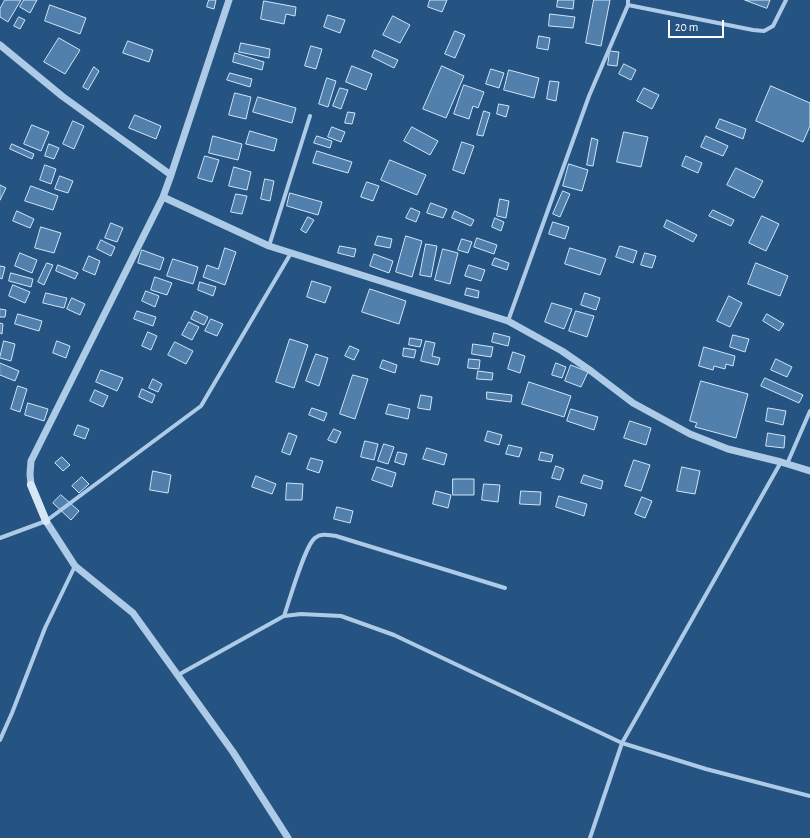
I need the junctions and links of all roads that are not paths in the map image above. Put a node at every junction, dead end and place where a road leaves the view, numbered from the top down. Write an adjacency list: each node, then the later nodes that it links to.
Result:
1 (229, 0): 7 (street)
2 (628, 0): 4 (street)
3 (786, 0): 4 (street)
4 (628, 5): 11 (street)
5 (0, 45): 7 (street)
6 (310, 116): 9 (street)
7 (171, 175): 8 (street)
8 (163, 197): 9 (street); 15 (street)
9 (269, 246): 10 (street)
10 (291, 253): 11 (street); 16 (street)
11 (508, 321): 13 (street)
12 (810, 411): 13 (street)
13 (784, 463): 14 (street); 23 (street)
14 (810, 471)
15 (31, 485): 16 (main road)
16 (46, 521): 17 (street); 18 (street)
17 (0, 538)
18 (76, 566): 21 (street); 22 (street)
19 (505, 588): 20 (street)
20 (284, 616): 21 (street); 23 (street)
21 (178, 676): 25 (street)
22 (0, 740)
23 (622, 743): 24 (street); 26 (street)
24 (810, 796)
25 (288, 838)
26 (590, 838)

